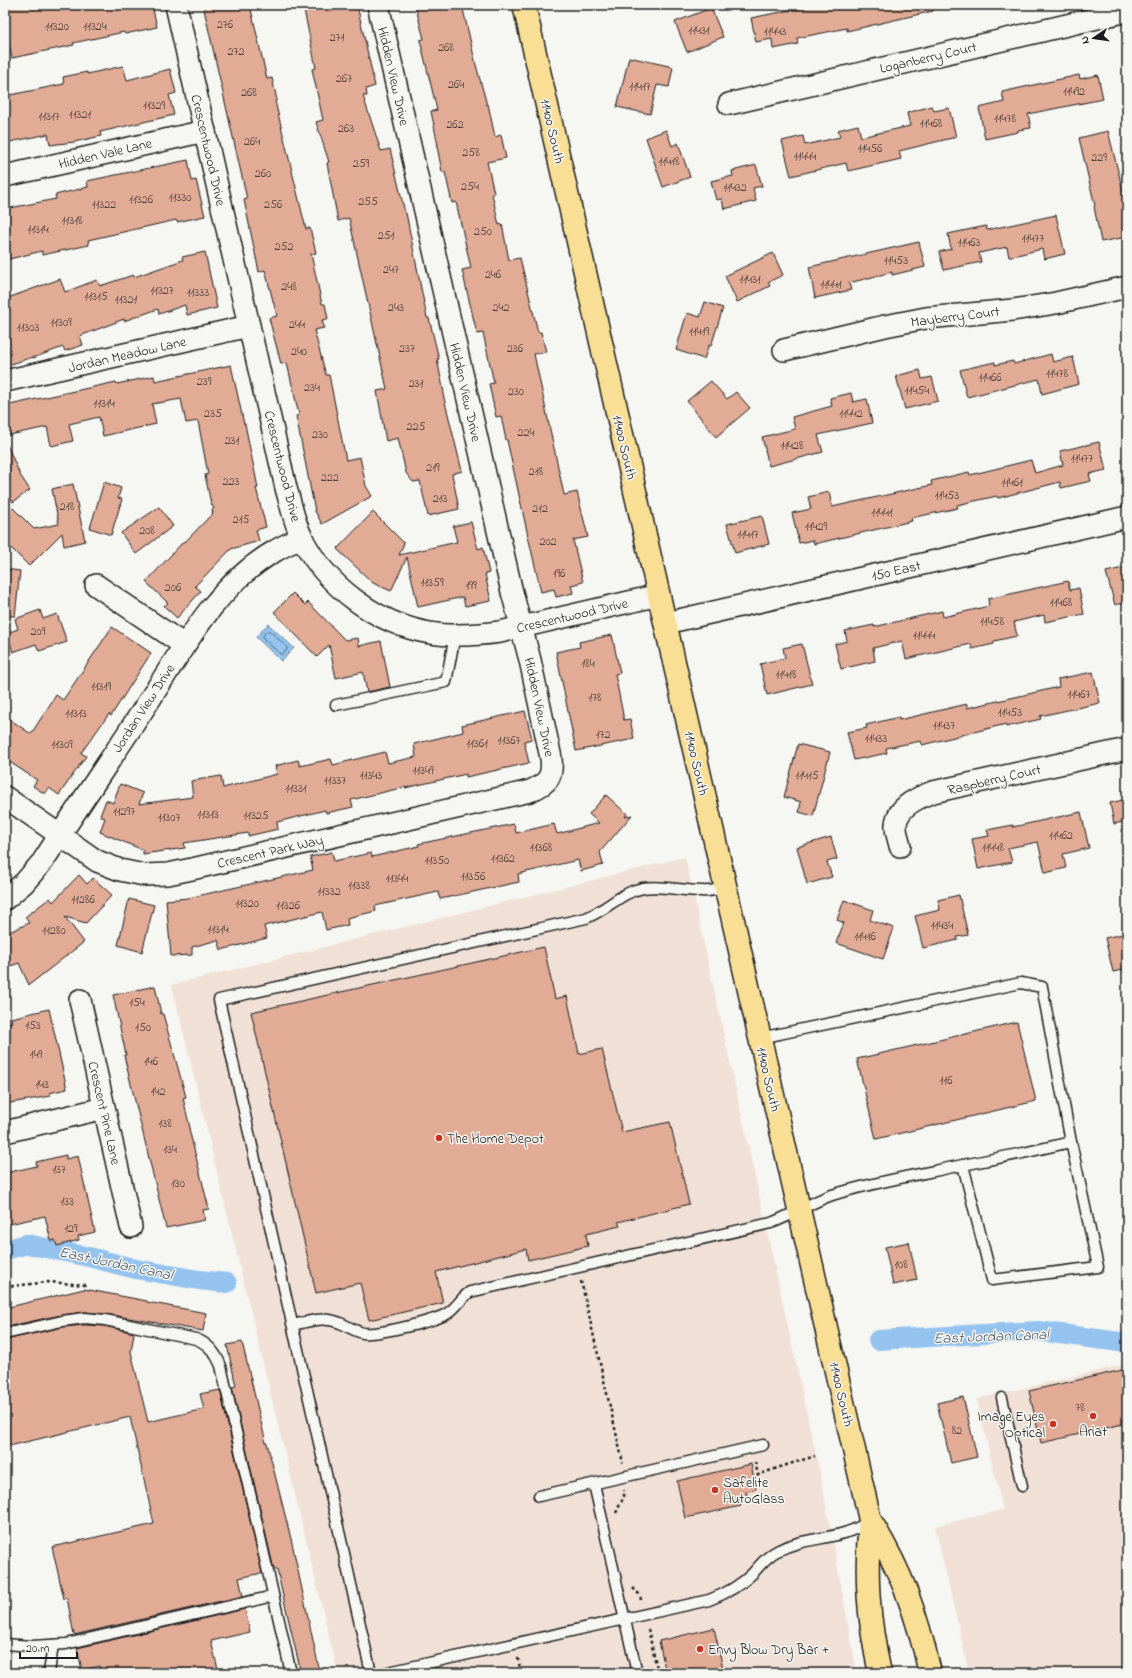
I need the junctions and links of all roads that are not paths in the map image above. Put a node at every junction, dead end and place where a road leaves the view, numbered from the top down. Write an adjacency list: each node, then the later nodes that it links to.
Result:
1 (176, 5): 6 (street, Crescentwood Drive)
2 (378, 5): 17 (street, Hidden View Drive)
3 (524, 5): 15 (main road, 11400 South)
4 (1127, 11): 5 (street, Loganberry Court)
5 (728, 104)
6 (205, 131): 7 (street, Hidden Vale Lane); 9 (street, Crescentwood Drive)
7 (5, 176)
8 (1127, 287): 10 (street, Mayberry Court)
9 (249, 326): 11 (street, Jordan Meadow Lane); 13 (street, Crescentwood Drive)
10 (784, 350)
11 (5, 381)
12 (1127, 517): 16 (street, 150 East)
13 (302, 538): 18 (street, Crescentwood Drive); 19 (street, Jordan View Drive)
14 (96, 585): 19 (street)
15 (659, 595): 16 (main road, 11400 South); 17 (street, Crescentwood Drive)
16 (666, 623): 26 (main road, 11400 South)
17 (521, 628): 18 (street, Crescentwood Drive); 22 (street, Hidden View Drive)
18 (455, 635): 20 (lane)
19 (184, 645): 24 (street, Jordan View Drive)
20 (336, 705)
21 (1127, 749): 25 (street, Raspberry Court)
22 (550, 778): 24 (street, Crescent Park Way)
23 (5, 797): 24 (street, Crescent Park Way)
24 (60, 836): 27 (street, Jordan View Drive)
25 (900, 846)
26 (726, 888): 29 (main road, 11400 South); 36 (lane)
27 (5, 899)
28 (80, 1000): 30 (street, Crescent Pine Lane)
29 (760, 1038): 32 (lane); 34 (main road, 11400 South)
30 (104, 1108): 31 (street); 35 (street, Crescent Pine Lane)
31 (5, 1132)
32 (1071, 1142): 33 (lane); 33 (lane)
33 (963, 1165): 34 (lane)
34 (800, 1210): 36 (lane); 43 (main road, 11400 South)
35 (131, 1226)
36 (292, 1325): 50 (lane)
37 (5, 1334): 44 (lane)
38 (1002, 1398): 41 (lane)
39 (763, 1445): 40 (lane)
40 (594, 1484): 42 (lane); 45 (lane)
41 (1022, 1486)
42 (539, 1496)
43 (870, 1520): 45 (lane); 53 (main road, 11400 South); 54 (main road, 11400 South)
44 (273, 1596): 47 (lane); 49 (lane)
45 (625, 1619): 51 (lane); 52 (lane)
46 (5, 1644): 47 (lane)
47 (53, 1645): 48 (lane)
48 (49, 1673)
49 (291, 1673)
50 (371, 1673)
51 (384, 1673)
52 (637, 1673)
53 (880, 1673)
54 (930, 1673)

